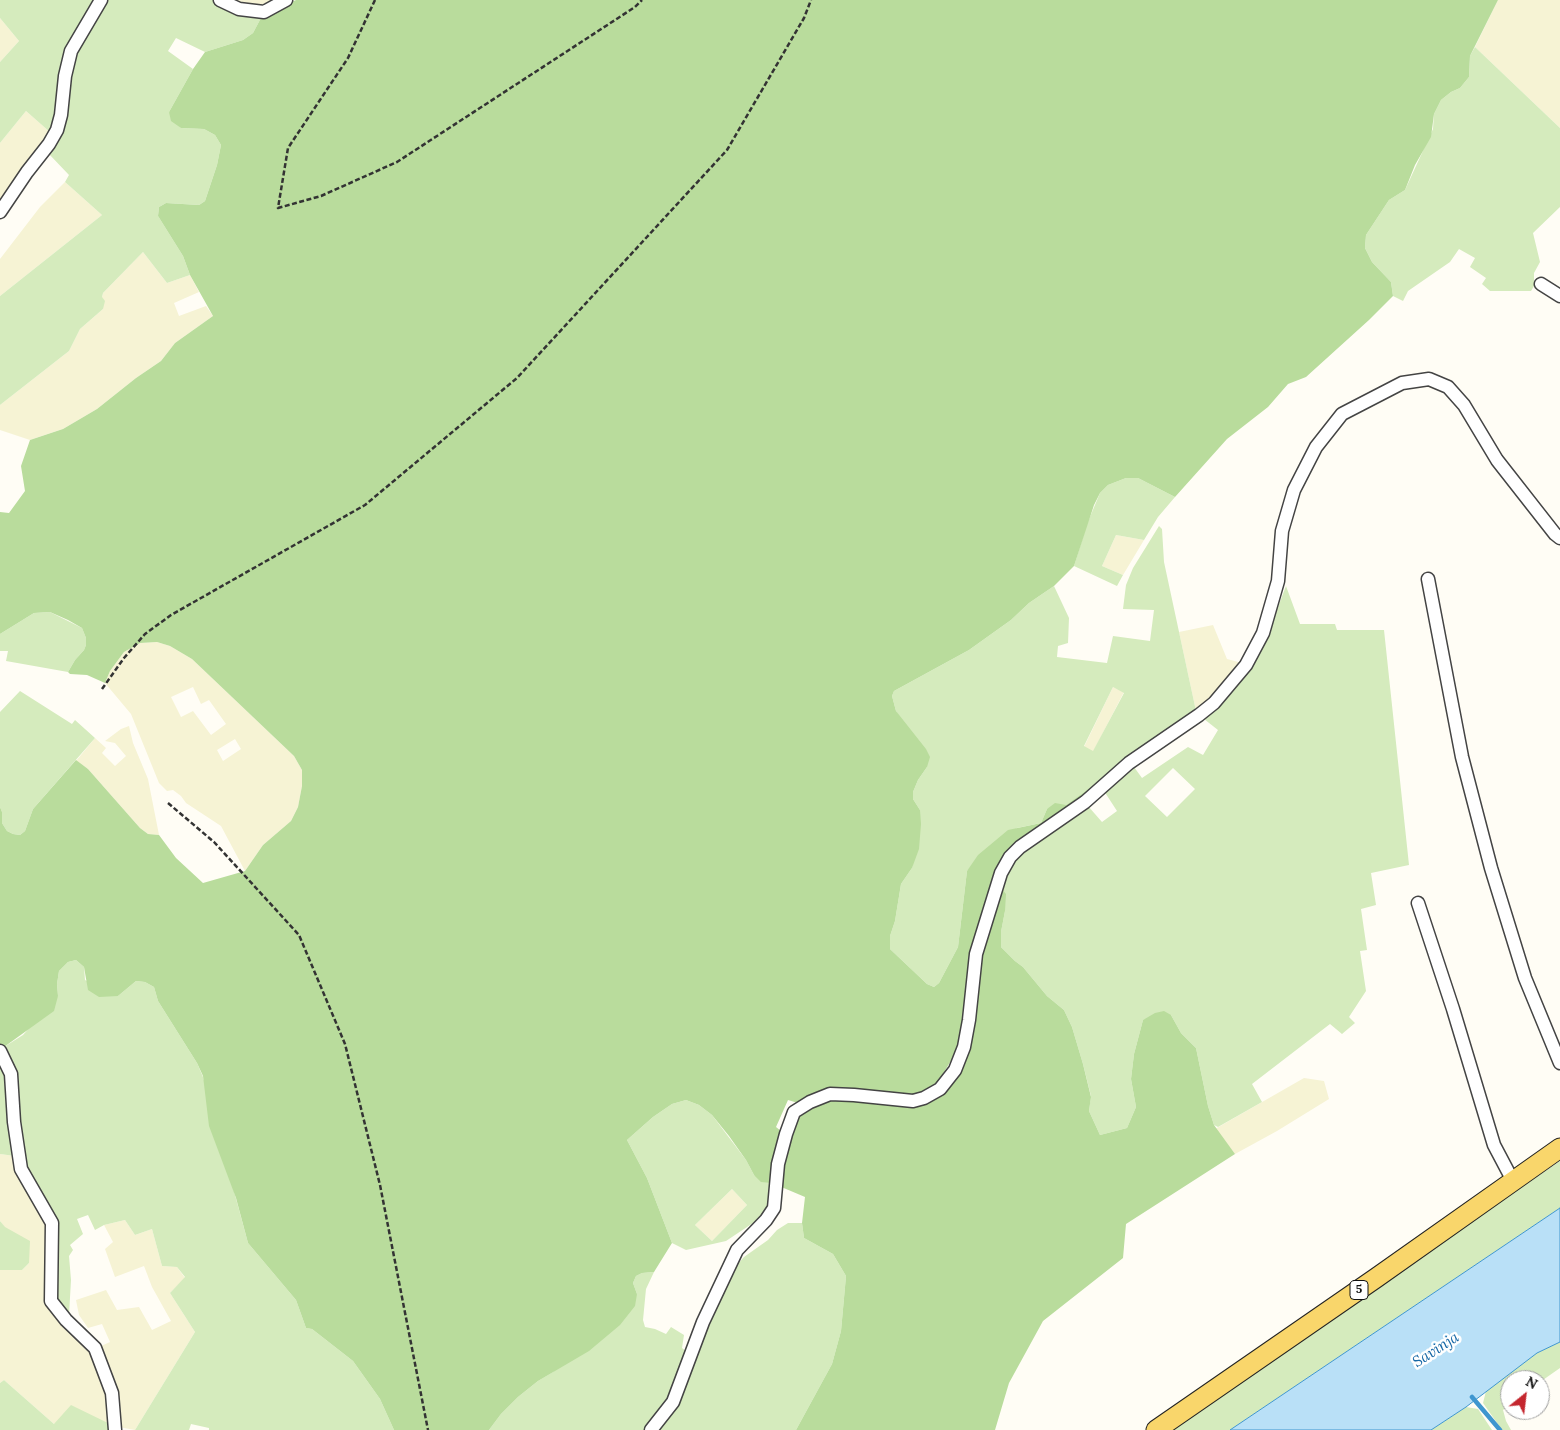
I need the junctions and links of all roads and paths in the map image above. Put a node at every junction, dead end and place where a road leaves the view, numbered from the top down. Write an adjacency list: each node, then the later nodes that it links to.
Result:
1 (101, 0): 7 (street)
2 (220, 0): 3 (street)
3 (286, 0)
4 (375, 0): 5 (path)
5 (642, 0)
6 (811, 0): 12 (path)
7 (0, 212)
8 (1541, 284): 9 (street)
9 (1560, 296)
10 (1560, 538): 21 (street)
11 (1428, 578): 16 (street)
12 (102, 689)
13 (168, 803): 20 (path)
14 (1418, 903): 18 (street)
15 (0, 1052): 19 (street)
16 (1560, 1063)
17 (1560, 1148): 18 (main road, 5)
18 (1513, 1181): 22 (main road, 5)
19 (115, 1430)
20 (428, 1430)
21 (651, 1430)
22 (1156, 1430)

